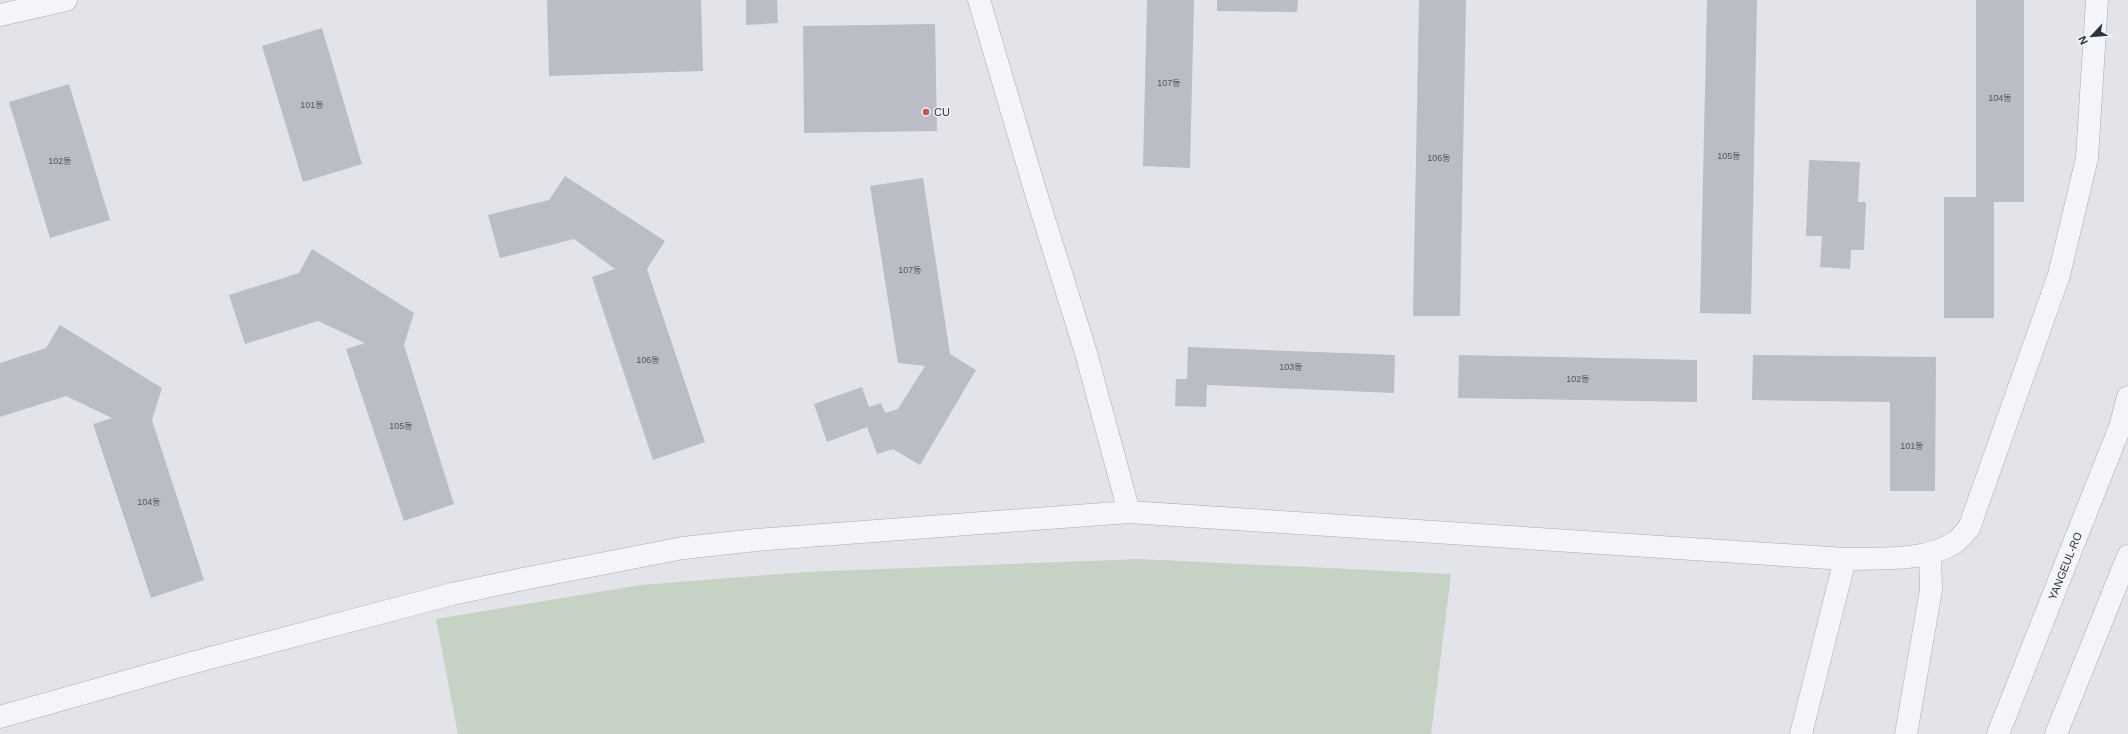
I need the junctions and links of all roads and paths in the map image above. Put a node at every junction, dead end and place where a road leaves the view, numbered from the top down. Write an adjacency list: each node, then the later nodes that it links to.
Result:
1 (66, 0): 4 (street)
2 (979, 0): 6 (street)
3 (2097, 0): 7 (street)
4 (0, 15)
5 (2128, 396): 13 (street, YANGEUL-RO)
6 (1129, 512): 9 (street); 10 (street)
7 (1930, 553): 9 (street); 12 (street)
8 (2128, 556): 14 (street)
9 (1845, 559): 11 (street)
10 (0, 717)
11 (1801, 734)
12 (1906, 734)
13 (1998, 734)
14 (2056, 734)

